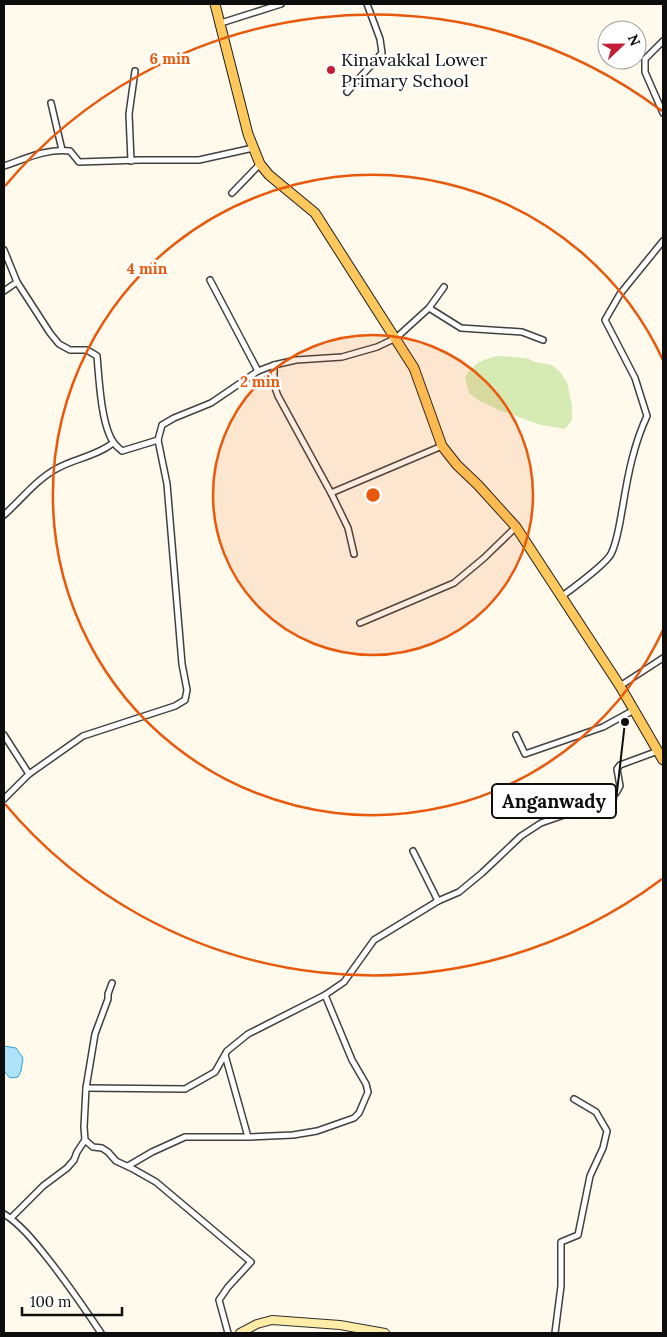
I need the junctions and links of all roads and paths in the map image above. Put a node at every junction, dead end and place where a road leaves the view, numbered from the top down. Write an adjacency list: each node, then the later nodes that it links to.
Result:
1 (215, 4): 4 (main road)
2 (282, 4): 4 (street)
3 (367, 4): 7 (street)
4 (221, 23): 10 (main road)
5 (663, 41): 9 (street)
6 (135, 71): 12 (street)
7 (347, 92)
8 (51, 103): 11 (street)
9 (663, 113)
10 (253, 148): 12 (street); 13 (main road)
11 (62, 150): 12 (street); 14 (street)
12 (131, 161)
13 (260, 164): 15 (street); 23 (main road)
14 (4, 166)
15 (232, 193)
16 (663, 241): 34 (street)
17 (4, 250): 19 (street)
18 (210, 280): 26 (street)
19 (17, 282): 21 (street); 28 (street)
20 (444, 287): 22 (street)
21 (4, 291)
22 (429, 308): 23 (street); 24 (street)
23 (396, 338): 25 (street); 29 (main road)
24 (543, 340)
25 (274, 365): 26 (street); 30 (street)
26 (258, 371): 27 (street)
27 (158, 440): 28 (street); 43 (street)
28 (113, 442): 31 (street)
29 (442, 446): 30 (street); 32 (main road)
30 (331, 493): 33 (street)
31 (4, 515)
32 (516, 527): 34 (main road); 35 (street)
33 (354, 554)
34 (562, 597): 37 (main road)
35 (360, 623)
36 (663, 658): 37 (street)
37 (620, 686): 38 (main road)
38 (634, 710): 40 (street); 41 (main road)
39 (4, 735): 43 (street)
40 (516, 735)
41 (658, 751): 42 (main road); 46 (street)
42 (663, 760)
43 (29, 774): 44 (street)
44 (4, 799)
45 (413, 851): 46 (street)
46 (438, 901): 48 (street)
47 (112, 983): 50 (street)
48 (325, 995): 49 (street); 52 (street)
49 (225, 1055): 50 (street); 52 (street)
50 (86, 1088): 53 (street)
51 (574, 1099): 61 (street)
52 (248, 1136): 54 (street)
53 (85, 1140): 54 (street); 56 (street)
54 (128, 1166): 58 (street)
55 (4, 1214): 56 (street)
56 (11, 1218): 57 (street)
57 (101, 1333)
58 (228, 1333)
59 (240, 1333): 60 (main road)
60 (385, 1333)
61 (556, 1333)

